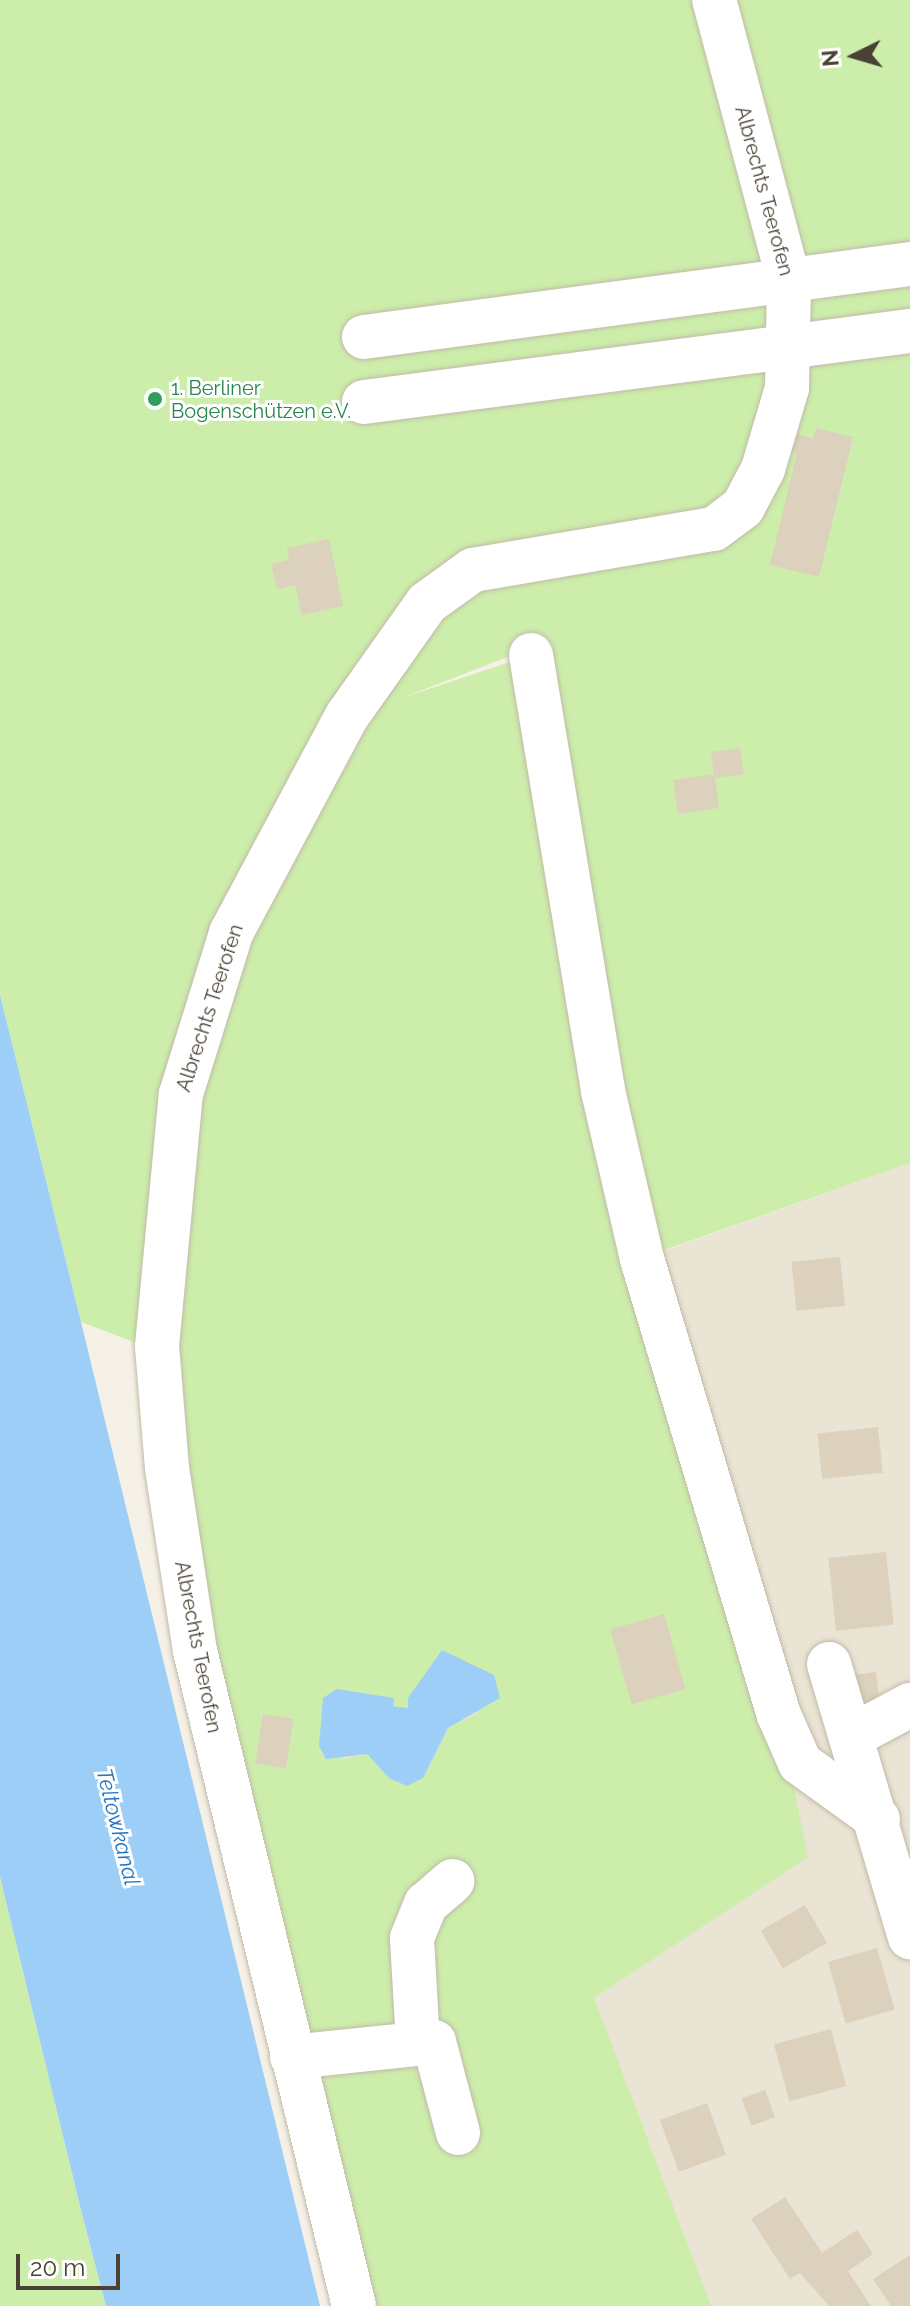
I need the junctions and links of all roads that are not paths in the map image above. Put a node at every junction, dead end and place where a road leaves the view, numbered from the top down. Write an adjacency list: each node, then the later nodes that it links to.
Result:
1 (714, 0): 3 (street, Albrechts Teerofen)
2 (910, 264): 3 (street)
3 (806, 278): 5 (street); 6 (street, Albrechts Teerofen)
4 (910, 331): 6 (street)
5 (364, 337)
6 (812, 344): 7 (street); 16 (street, Albrechts Teerofen)
7 (364, 402)
8 (531, 655): 12 (street)
9 (829, 1664): 11 (street)
10 (910, 1705): 11 (street)
11 (852, 1736): 12 (street)
12 (878, 1819): 14 (street)
13 (452, 1881): 15 (street)
14 (910, 1937)
15 (418, 2043): 16 (street); 17 (street)
16 (292, 2057): 18 (street, Albrechts Teerofen)
17 (458, 2133)
18 (354, 2306)

